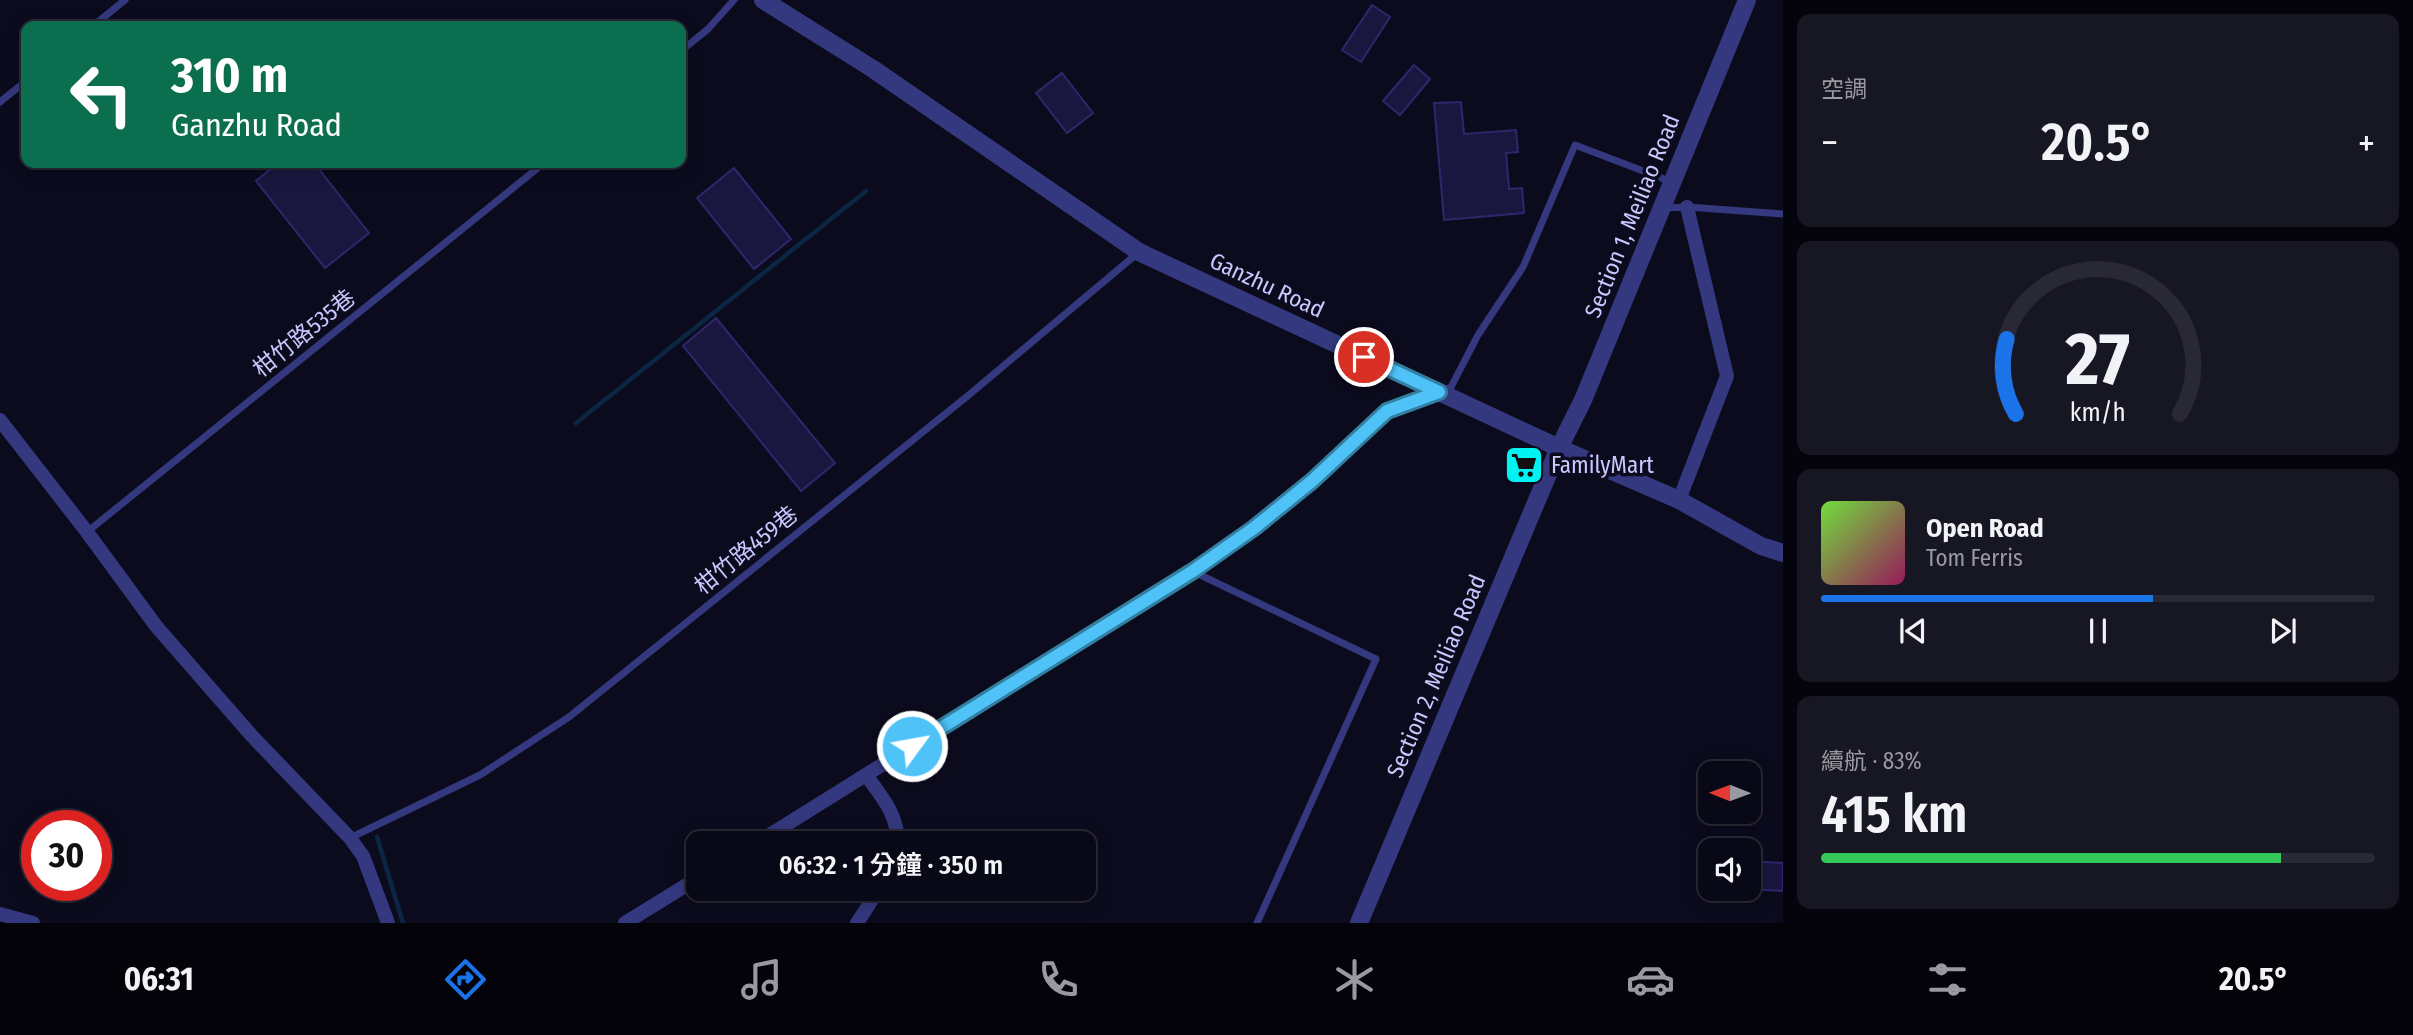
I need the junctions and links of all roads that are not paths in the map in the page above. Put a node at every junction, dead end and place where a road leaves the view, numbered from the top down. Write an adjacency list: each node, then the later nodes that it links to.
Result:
1 (125, 0): 5 (lane)
2 (734, 0): 6 (lane)
3 (763, 0): 14 (street, Ganzhu Road)
4 (1747, 0): 10 (street, Section 1, Meiliao Road)
5 (99, 21)
6 (686, 47)
7 (21, 85): 8 (lane)
8 (0, 102)
9 (538, 168): 19 (lane, 柑竹路535巷)
10 (1673, 183): 12 (street, Section 1, Meiliao Road); 15 (lane)
11 (1687, 207): 12 (lane); 13 (lane); 18 (street)
12 (1662, 208): 17 (street, Section 1, Meiliao Road)
13 (1783, 214)
14 (1139, 252): 15 (street, Ganzhu Road); 25 (lane, 柑竹路459巷)
15 (1439, 392): 17 (street, Ganzhu Road); 21 (street)
16 (1, 424): 19 (street)
17 (1559, 448): 18 (street, Ganzhu Road); 34 (street, Section 2, Meiliao Road)
18 (1679, 500): 20 (street, Ganzhu Road)
19 (88, 532): 25 (street)
20 (1783, 553)
21 (1193, 571): 22 (street); 33 (lane)
22 (866, 775): 23 (street); 24 (street)
23 (776, 831)
24 (898, 831)
25 (350, 838): 30 (street)
26 (686, 885): 31 (street)
27 (871, 901): 32 (street)
28 (0, 914): 29 (street)
29 (33, 923)
30 (388, 923)
31 (625, 923)
32 (857, 923)
33 (1257, 923)
34 (1359, 923)

